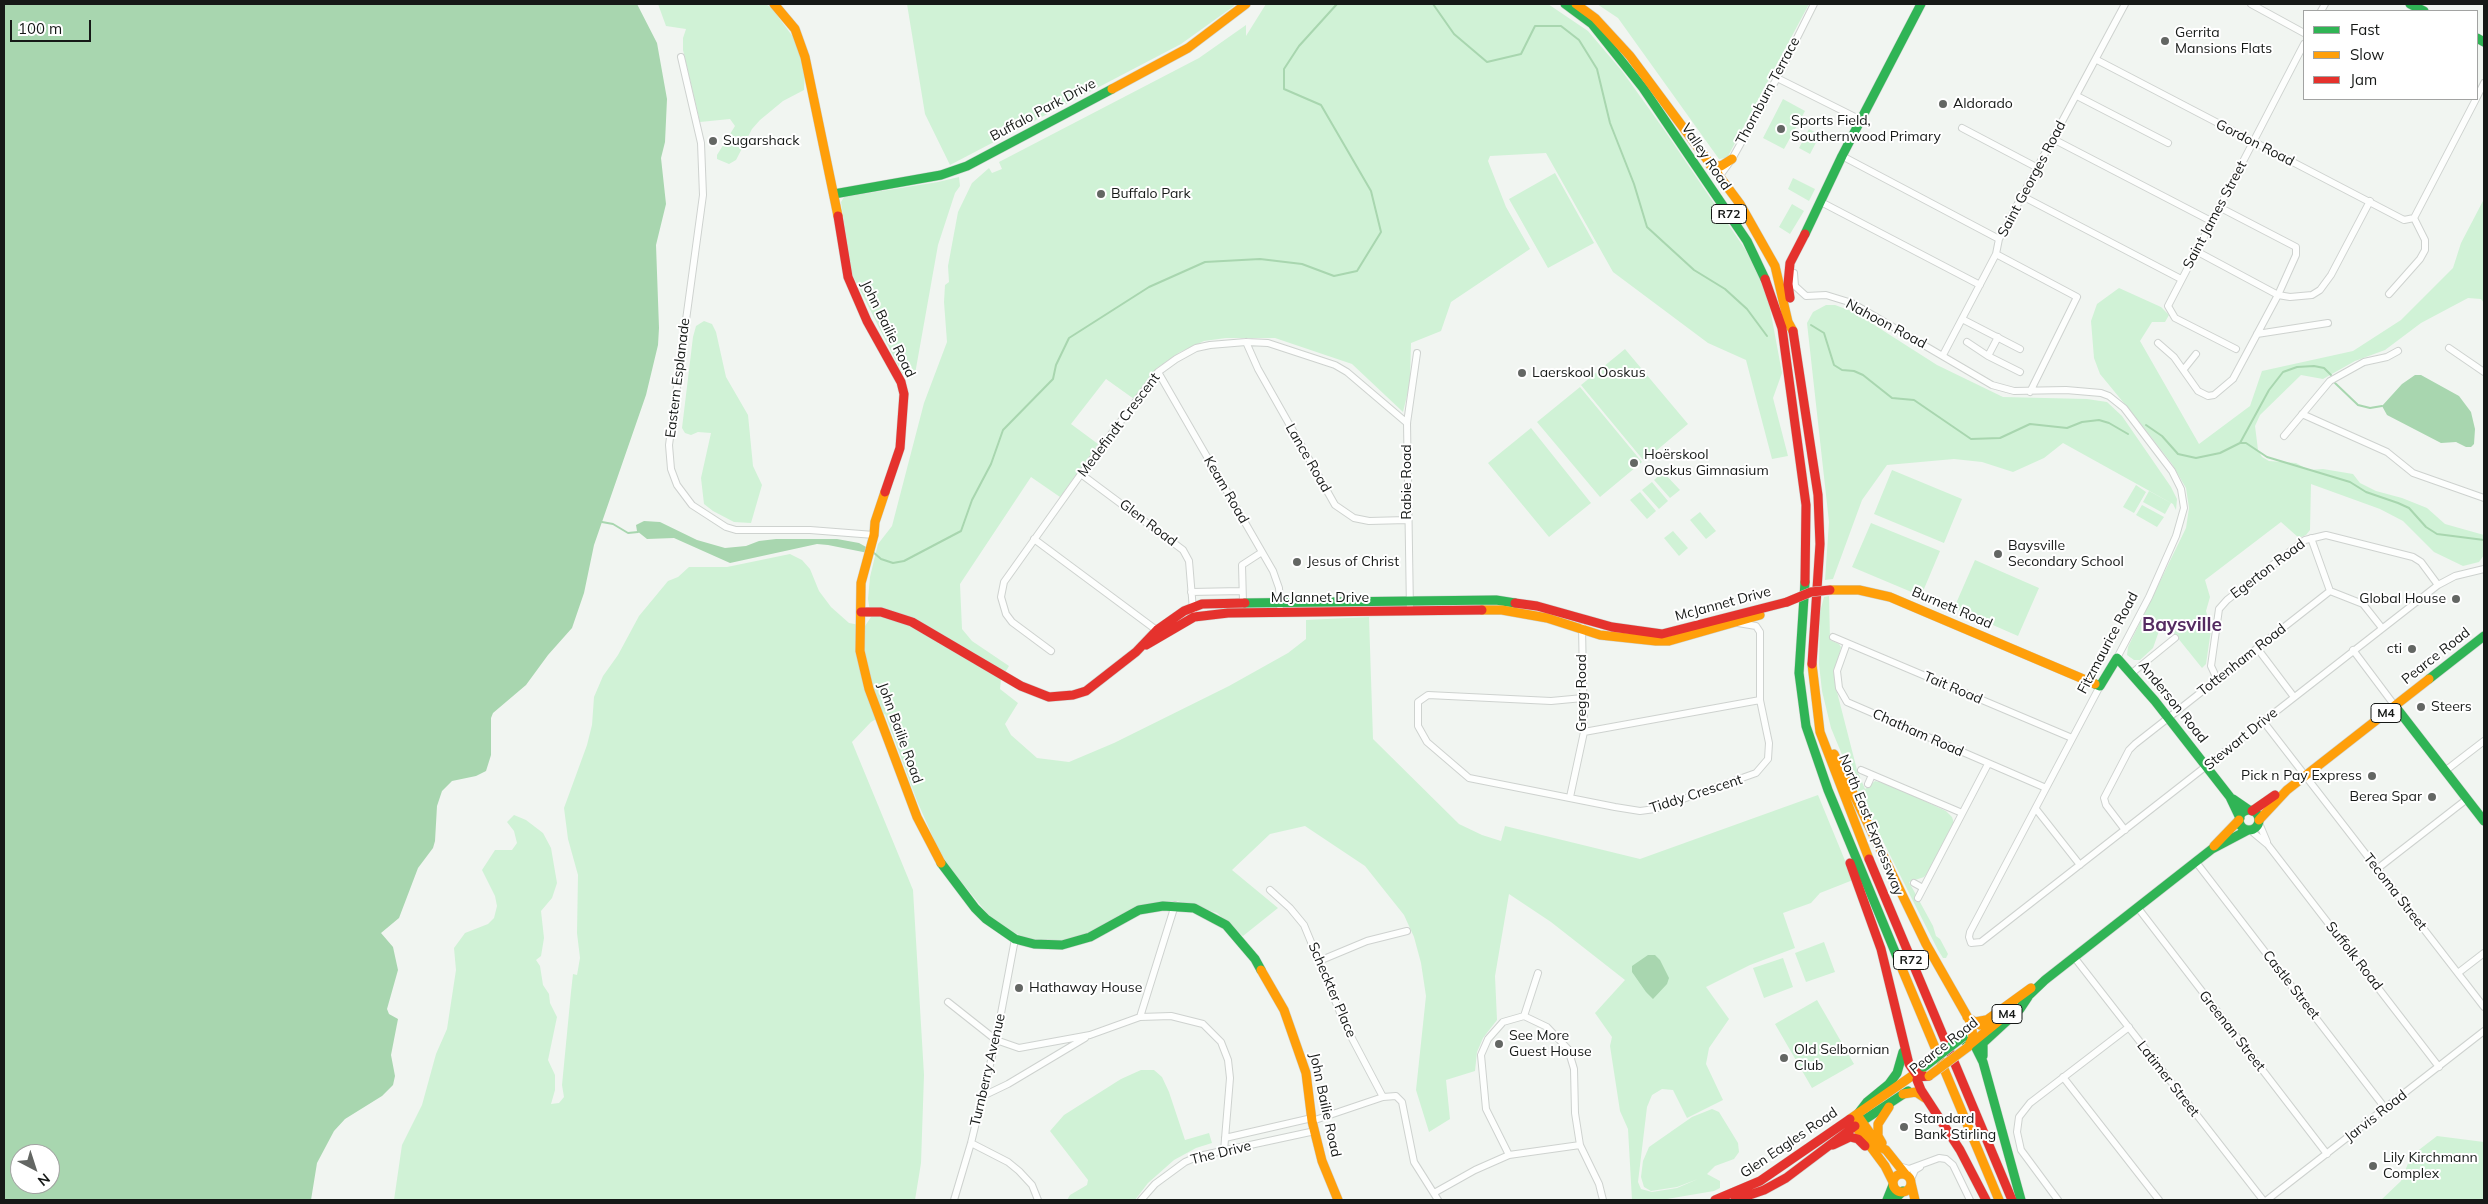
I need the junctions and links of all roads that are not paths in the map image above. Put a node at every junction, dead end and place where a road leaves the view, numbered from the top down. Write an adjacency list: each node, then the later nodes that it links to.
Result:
1 (774, 4): 30 (main road, John Bailie Road)
2 (1246, 4): 30 (main road, Buffalo Park Drive)
3 (1565, 4): 37 (main road, Valley Road / R72)
4 (1576, 4): 27 (main road, Valley Road / R72)
5 (1814, 4): 15 (street, Thornburn Terrace)
6 (1921, 4): 20 (main road)
7 (2125, 4): 14 (street, Saint Georges Road)
8 (2251, 4): 11 (street)
9 (2410, 4): 10 (main road)
10 (2422, 10)
11 (2303, 32)
12 (2303, 46): 23 (street, Saint James Street)
13 (681, 57): 75 (street, Eastern Esplanade)
14 (2097, 60): 18 (street, Saint Georges Road); 23 (street, Gordon Road)
15 (1777, 78): 20 (street); 26 (street, Thornburn Terrace)
16 (2484, 83): 17 (street)
17 (2478, 94)
18 (2077, 96): 22 (street, Saint Georges Road); 24 (street)
19 (2475, 100): 35 (street)
20 (1861, 120): 25 (main road)
21 (1962, 128): 28 (street)
22 (2053, 139): 28 (street, Saint Georges Road); 36 (street)
23 (2253, 142): 32 (street, Gordon Road); 34 (street, Saint James Street)
24 (2168, 143)
25 (1842, 156): 33 (main road); 39 (street)
26 (1732, 160): 27 (main road); 29 (street, Thornburn Terrace)
27 (1710, 164): 29 (main road, Valley Road / R72)
28 (2038, 168): 31 (street, Saint Georges Road)
29 (1719, 177): 37 (main road); 48 (main road, Valley Road / R72)
30 (834, 194): 75 (main road, John Bailie Road)
31 (2022, 196): 39 (street, Saint Georges Road); 42 (street)
32 (2370, 201): 35 (street, Gordon Road); 45 (street)
33 (1821, 202): 38 (main road); 43 (street)
34 (2219, 206): 36 (street, Saint James Street); 45 (street)
35 (2414, 218): 44 (street)
36 (2211, 221): 40 (street, Saint James Street)
37 (1740, 229): 71 (main road, Valley Road / R72)
38 (1805, 234): 48 (main road); 60 (street, Nahoon Road)
39 (1999, 239): 41 (street, Saint Georges Road)
40 (2196, 251): 42 (street, Saint James Street); 45 (street)
41 (1996, 254): 43 (street, Saint Georges Road); 66 (street)
42 (2181, 279): 56 (street, Saint James Street)
43 (1980, 285): 46 (street, Saint Georges Road)
44 (2389, 294)
45 (2278, 295): 49 (street)
46 (1962, 319): 50 (street); 60 (street, Saint Georges Road)
47 (2328, 323): 49 (street)
48 (1793, 332): 70 (main road, Valley Road / R72)
49 (2257, 334): 62 (street)
50 (1998, 337): 55 (street); 61 (street)
51 (1246, 342): 63 (street, Medefindt Crescent); 68 (street, Medefindt Crescent); 74 (street, Lance Road)
52 (1966, 342): 61 (street)
53 (2158, 343): 62 (street)
54 (2449, 348): 65 (street)
55 (2020, 349)
56 (2236, 349)
57 (2398, 351): 67 (street)
58 (1417, 353): 68 (street, Rabie Road)
59 (2196, 354): 62 (street)
60 (1943, 355): 66 (street)
61 (1988, 356): 64 (street)
62 (2184, 370)
63 (1158, 372): 72 (street, Medefindt Crescent); 78 (street, Keam Road)
64 (2020, 372)
65 (2484, 372)
66 (2030, 392): 106 (street, Fitzmaurice Road)
67 (2302, 414): 69 (street); 73 (street)
68 (1407, 423): 74 (street, Rabie Road)
69 (2284, 436)
70 (1808, 438): 114 (main road, North East Expressway / R72)
71 (1801, 469): 128 (main road, North East Expressway / R72)
72 (1082, 474): 77 (street, Medefindt Crescent); 83 (street, Glen Road)
73 (2484, 498)
74 (1408, 520): 84 (street, Rabie Road)
75 (873, 538): 90 (main road, John Bailie Road)
76 (2311, 538): 80 (street, Egerton Road); 82 (street); 108 (street, Egerton Road)
77 (1034, 539): 97 (street); 105 (street, Medefindt Crescent)
78 (1262, 552): 81 (street); 86 (street, Keam Road)
79 (2484, 569): 80 (street, Stewart Drive)
80 (2438, 585): 95 (street, Stewart Drive)
81 (1242, 591): 83 (street); 85 (street)
82 (2330, 591): 95 (street); 103 (street, Tottenham Road)
83 (1192, 592): 88 (street, Glen Road)
84 (1409, 600): 86 (main road, McJannet Drive); 89 (street, Rabie Road); 93 (main road, McJannet Drive)
85 (1243, 602): 86 (main road, McJannet Drive); 88 (main road, McJannet Drive)
86 (1280, 602): 91 (street, Keam Road)
87 (1787, 602): 94 (main road, McJannet Drive); 94 (main road, McJannet Drive); 109 (main road, Burnett Road, bridge)
88 (1192, 607): 92 (street, Glen Road); 97 (main road, McJannet Drive)
89 (1410, 611): 91 (main road, McJannet Drive); 96 (main road, McJannet Drive)
90 (861, 612): 97 (main road, McJannet Drive); 154 (main road, John Bailie Road)
91 (1280, 612): 92 (main road, McJannet Drive)
92 (1194, 617): 97 (main road, McJannet Drive)
93 (1582, 618): 96 (street, Gregg Road); 99 (main road, McJannet Drive)
94 (1735, 619): 99 (main road, McJannet Drive); 112 (street, Tiddy Crescent)
95 (2382, 628): 104 (street, Stewart Drive)
96 (1582, 630): 99 (main road, McJannet Drive); 111 (street, Gregg Road)
97 (1160, 632)
98 (2484, 636): 113 (main road, Pearce Road / M4)
99 (1649, 637)
100 (1833, 637): 102 (street, Tait Road)
101 (2176, 638): 107 (street)
102 (1847, 643): 118 (street, Tait Road); 120 (street, Chatham Road)
103 (2257, 648): 108 (street, Tottenham Road); 110 (street)
104 (2353, 650): 110 (street, Stewart Drive); 113 (street)
105 (1051, 651)
106 (2117, 658): 107 (main road, Anderson Road); 109 (main road, Fitzmaurice Road)
107 (2132, 673): 115 (main road, Anderson Road)
108 (2217, 679): 115 (street, Tottenham Road)
109 (2100, 686): 118 (street, Fitzmaurice Road)
110 (2294, 697): 116 (street, Stewart Drive)
111 (1583, 698): 117 (street, Gregg Road); 130 (street, Tiddy Crescent)
112 (1760, 700): 117 (street); 130 (street, Tiddy Crescent)
113 (2395, 706): 123 (main road); 125 (main road, Pearce Road / M4)
114 (1818, 718): 166 (main road); 213 (main road, North East Expressway / R72)
115 (2169, 718): 121 (main road, Anderson Road); 139 (street, Tottenham Road)
116 (2263, 721): 121 (street, Stewart Drive); 125 (street, Tecoma Street)
117 (1584, 732): 130 (street, Gregg Road)
118 (2072, 738): 127 (street, Fitzmaurice Road)
119 (2484, 741): 123 (street)
120 (1988, 764): 127 (street, Chatham Road); 135 (street)
121 (2206, 766): 131 (main road, Anderson Road); 139 (street, Stewart Drive)
122 (1861, 770): 124 (street)
123 (2445, 771): 132 (main road)
124 (1872, 774): 126 (street); 135 (street)
125 (2306, 776): 129 (main road, Pearce Road / M4); 145 (street, Tecoma Street)
126 (1868, 784)
127 (2046, 788): 133 (street, Fitzmaurice Road)
128 (1828, 790): 173 (main road); 212 (main road, North East Expressway / R72)
129 (2288, 790): 134 (main road, Pearce Road / M4); 138 (main road, Pearce Road / M4)
130 (1570, 797)
131 (2230, 797): 134 (main road); 136 (main road)
132 (2467, 799): 137 (main road); 145 (street)
133 (2036, 808): 144 (street); 152 (street, Fitzmaurice Road)
134 (2250, 811): 136 (main road, Pearce Road / M4); 138 (main road)
135 (1962, 813): 147 (street)
136 (2239, 819): 140 (main road); 142 (main road, Pearce Road / M4)
137 (2484, 821)
138 (2259, 822): 140 (main road, Pearce Road / M4); 141 (street, Suffolk Road)
139 (2125, 830): 144 (street, Stewart Drive)
140 (2249, 830): 141 (street, Suffolk Road); 142 (main road, Pearce Road / M4)
141 (2268, 846): 176 (street, Suffolk Road)
142 (2212, 849): 143 (main road, Pearce Road / M4)
143 (2196, 862): 151 (main road, Pearce Road / M4); 183 (street, Castle Street)
144 (2080, 865): 152 (street, Stewart Drive)
145 (2377, 869): 159 (street, Tecoma Street)
146 (1914, 883): 147 (street)
147 (1923, 888): 149 (street)
148 (1270, 890): 157 (street, Scheckter Place)
149 (1918, 898)
150 (1175, 906): 154 (main road, John Bailie Road); 165 (street); 185 (main road, John Bailie Road)
151 (2138, 908): 156 (main road, Pearce Road / M4); 192 (street, Greenan Street)
152 (2005, 923)
153 (1407, 931): 157 (street)
154 (1015, 939): 172 (street, Turnberry Avenue)
155 (2484, 953): 159 (street)
156 (2074, 957): 160 (main road, Pearce Road / M4); 168 (street, Latimer Street)
157 (1319, 961): 181 (street, Scheckter Place)
158 (1538, 973): 164 (street)
159 (2458, 973): 163 (street, Tecoma Street)
160 (2045, 980): 161 (main road, Pearce Road / M4); 167 (main road, Pearce Road / M4)
161 (2028, 997): 174 (main road, Pearce Road / M4); 175 (main road)
162 (948, 1002): 172 (street)
163 (2484, 1007)
164 (1524, 1016): 188 (street); 193 (street)
165 (1140, 1017): 171 (street); 186 (street)
166 (1967, 1017): 167 (main road); 169 (main road)
167 (1986, 1020): 169 (main road, Pearce Road / M4)
168 (2128, 1027): 178 (street); 217 (street, Latimer Street)
169 (1973, 1030): 174 (main road, Pearce Road / M4)
170 (2484, 1032): 176 (street, Jarvis Road)
171 (1090, 1035): 172 (street); 179 (street)
172 (996, 1040): 179 (street, Turnberry Avenue)
173 (1903, 1041): 177 (main road); 184 (main road)
174 (1968, 1042): 175 (main road); 177 (main road, Pearce Road / M4, bridge); 177 (main road, Pearce Road / M4, bridge)
175 (1983, 1062): 214 (main road)
176 (2439, 1067): 183 (street, Jarvis Road)
177 (1919, 1074): 180 (main road, Pearce Road / M4); 182 (main road); 184 (main road, Pearce Road / M4)
178 (2064, 1077): 215 (street); 216 (street)
179 (983, 1096): 187 (street, Turnberry Avenue)
180 (1901, 1096): 182 (main road); 184 (main road, Pearce Road / M4); 190 (main road)
181 (1383, 1097): 185 (street); 199 (street)
182 (1930, 1102): 211 (main road)
183 (2386, 1108): 192 (street, Jarvis Road)
184 (1856, 1120): 189 (main road, Glen Eagles Road / M4); 190 (main road); 196 (main road); 206 (main road, Glen Eagles Road / M4)
185 (1313, 1123): 186 (street, The Drive); 191 (street, The Drive); 203 (main road, John Bailie Road)
186 (1225, 1138): 191 (street)
187 (971, 1143): 200 (street, Turnberry Avenue); 201 (street)
188 (1580, 1145): 193 (street); 205 (street)
189 (1833, 1145): 196 (main road); 207 (main road, Glen Eagles Road / M4)
190 (1886, 1150): 195 (main road)
191 (1224, 1151): 202 (street, The Drive)
192 (2327, 1154): 218 (street, Jarvis Road)
193 (1509, 1155): 199 (street)
194 (1925, 1163): 195 (street); 197 (street); 210 (street)
195 (1898, 1165): 197 (main road)
196 (1885, 1166): 198 (main road)
197 (1909, 1180): 198 (main road); 198 (main road); 209 (main road)
198 (1898, 1192): 208 (main road)
199 (1434, 1193): 204 (street)
200 (954, 1200)
201 (1038, 1200)
202 (1141, 1200)
203 (1338, 1200)
204 (1438, 1200)
205 (1603, 1200)
206 (1715, 1200)
207 (1735, 1200)
208 (1887, 1200)
209 (1915, 1200)
210 (1970, 1200)
211 (1986, 1200)
212 (1999, 1200)
213 (2012, 1200)
214 (2021, 1200)
215 (2058, 1200)
216 (2159, 1200)
217 (2263, 1200)
218 (2267, 1200)

